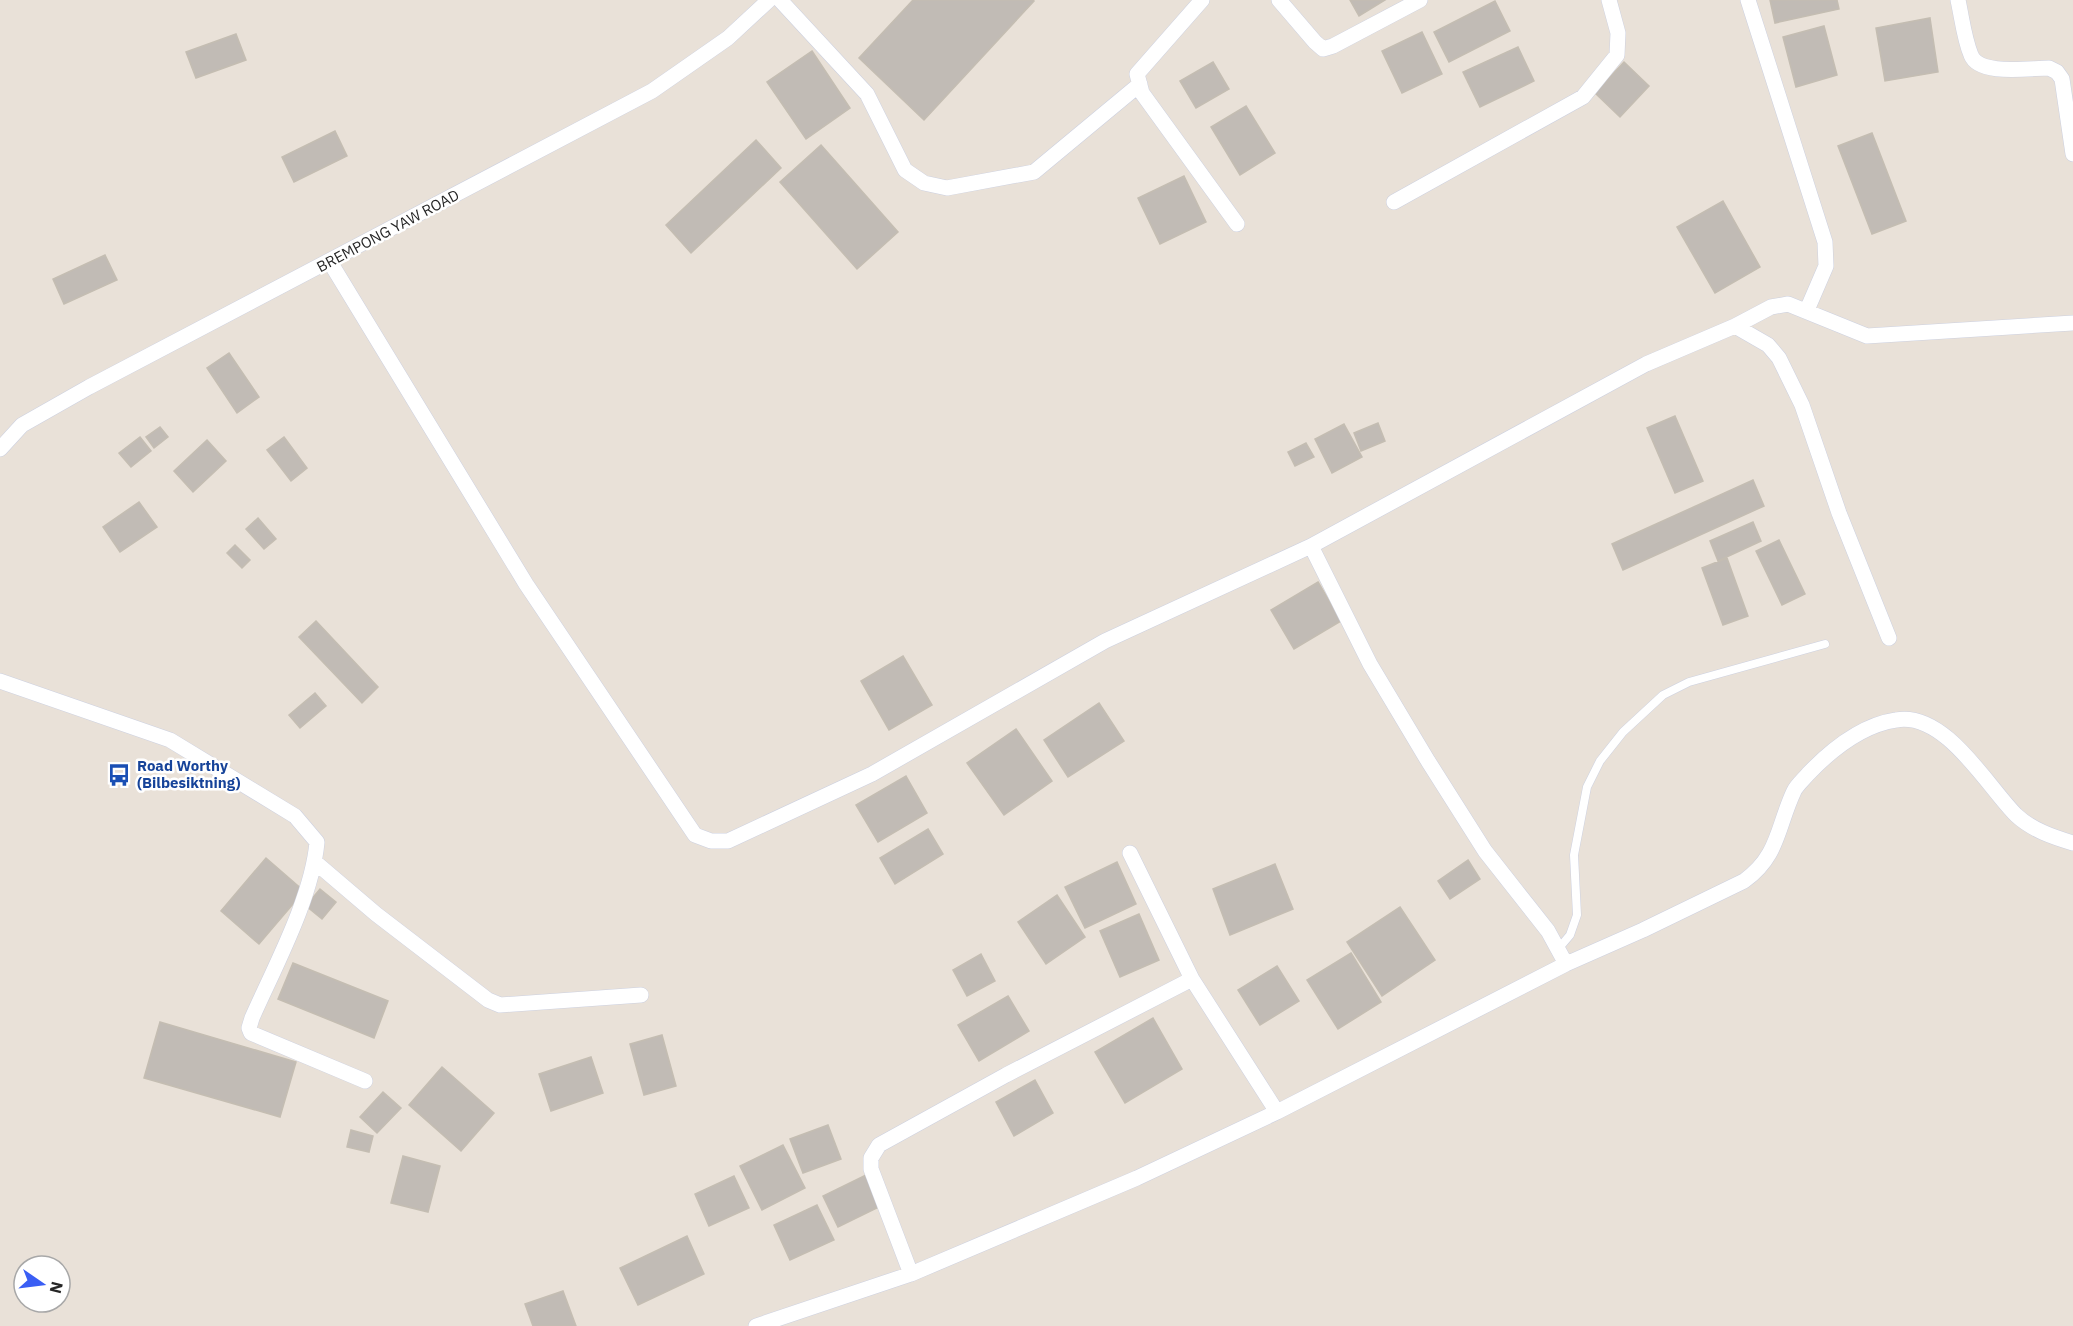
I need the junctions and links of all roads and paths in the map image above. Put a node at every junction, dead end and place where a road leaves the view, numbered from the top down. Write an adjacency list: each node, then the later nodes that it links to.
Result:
1 (769, 0): 13 (street, BREMPONG YAW ROAD)
2 (780, 0): 9 (street)
3 (1202, 0): 9 (street)
4 (1280, 0): 5 (street)
5 (1420, 0)
6 (1609, 0): 11 (street)
7 (1748, 0): 14 (street)
8 (1958, 0): 10 (street)
9 (1140, 84): 12 (street)
10 (2073, 154)
11 (1394, 202)
12 (1237, 224)
13 (330, 262): 17 (street, BREMPONG YAW ROAD); 18 (street)
14 (1807, 310): 15 (street); 16 (street)
15 (2073, 323)
16 (1735, 326): 18 (street); 19 (street)
17 (0, 448)
18 (1311, 546): 25 (street)
19 (1889, 639)
20 (1826, 644): 25 (lane)
21 (0, 681): 24 (street)
22 (2073, 843): 26 (street)
23 (1130, 853): 27 (street)
24 (315, 862): 28 (street); 29 (street)
25 (1559, 948): 26 (street)
26 (1566, 964): 30 (street)
27 (1192, 979): 30 (street); 31 (street)
28 (641, 995)
29 (365, 1081)
30 (1277, 1112): 31 (street)
31 (911, 1274): 32 (street)
32 (756, 1326)

